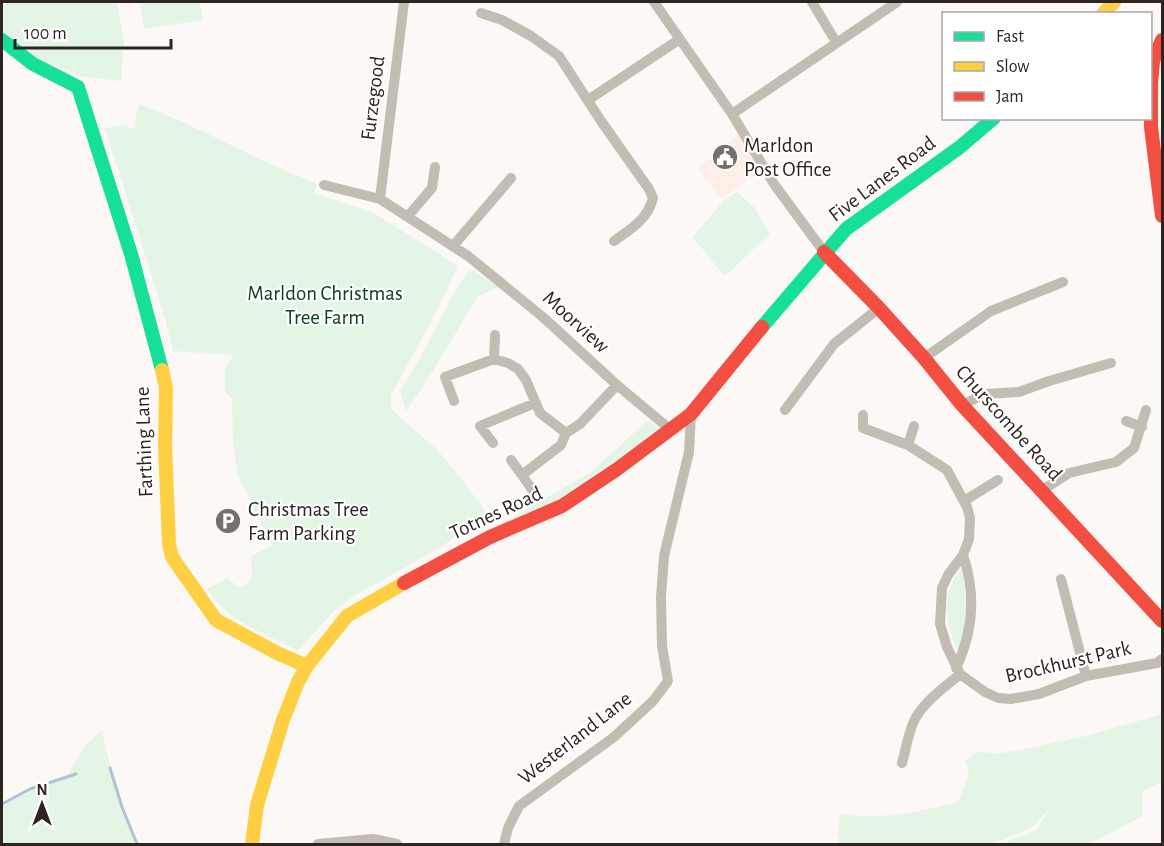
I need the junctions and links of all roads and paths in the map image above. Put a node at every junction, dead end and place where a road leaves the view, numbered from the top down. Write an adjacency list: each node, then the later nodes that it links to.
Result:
1 (404, 2): 18 (street, Furzegood)
2 (654, 2): 6 (street)
3 (812, 2): 9 (street)
4 (897, 2): 9 (street)
5 (480, 13): 11 (street)
6 (680, 39): 11 (street); 12 (street)
7 (2, 40): 55 (street, Farthing Lane)
8 (1162, 40): 10 (street)
9 (836, 42): 12 (street)
10 (1152, 69)
11 (588, 100): 21 (street)
12 (732, 114): 23 (street)
13 (992, 120): 23 (street, Five Lanes Road)
14 (1150, 120): 20 (street)
15 (435, 167): 19 (street)
16 (510, 178): 22 (street)
17 (324, 185): 18 (street, Moorview)
18 (380, 199): 19 (street, Moorview)
19 (408, 216): 22 (street, Moorview)
20 (1162, 216)
21 (615, 241)
22 (453, 246): 30 (street, Moorview)
23 (824, 252): 25 (street, Churscombe Road); 36 (street, Totnes Road)
24 (1064, 282): 27 (street)
25 (879, 308): 27 (street, Churscombe Road); 34 (street)
26 (495, 335): 28 (street)
27 (924, 358): 33 (street, Churscombe Road)
28 (494, 359): 31 (street); 32 (street)
29 (1111, 363): 33 (street)
30 (617, 385): 41 (street, Moorview); 42 (street)
31 (454, 401)
32 (535, 403): 42 (street); 43 (street)
33 (962, 405): 49 (street, Churscombe Road)
34 (785, 410)
35 (1146, 410): 40 (street)
36 (691, 414): 41 (street, Totnes Road); 62 (street, Westerland Lane)
37 (863, 415): 44 (street)
38 (1126, 421): 40 (street)
39 (914, 426): 44 (street)
40 (1142, 427): 49 (street)
41 (671, 430): 55 (street, Totnes Road)
42 (566, 433): 46 (street)
43 (493, 443)
44 (908, 445): 50 (street)
45 (511, 460): 46 (street)
46 (522, 475): 48 (street)
47 (998, 480): 50 (street)
48 (532, 491)
49 (1041, 491): 53 (street, Churscombe Road)
50 (964, 501): 51 (street)
51 (963, 555): 56 (street); 56 (street)
52 (1061, 579): 57 (street)
53 (1162, 621)
54 (1162, 659): 57 (street, Brockhurst Park)
55 (307, 666): 59 (street, Totnes Road)
56 (958, 671): 57 (street, Brockhurst Park); 58 (street)
57 (1086, 676)
58 (902, 763)
59 (253, 844)
60 (318, 844): 61 (street)
61 (397, 844)
62 (504, 844)

